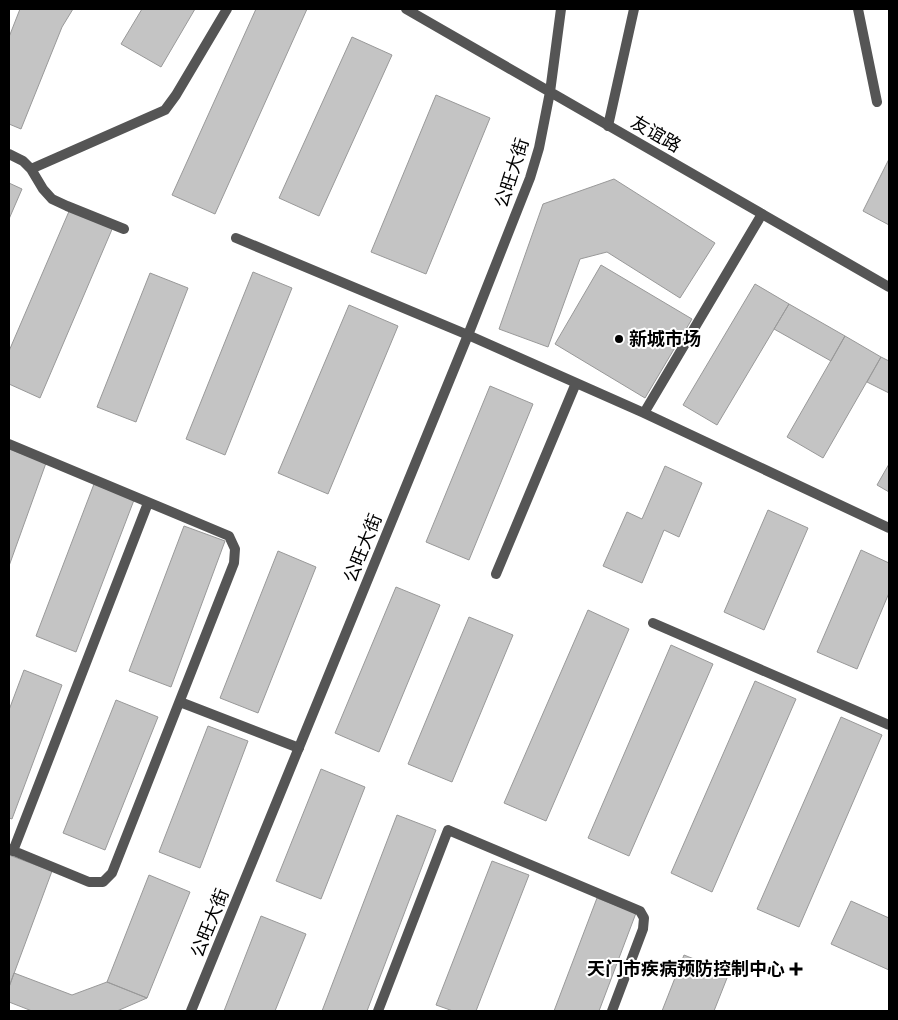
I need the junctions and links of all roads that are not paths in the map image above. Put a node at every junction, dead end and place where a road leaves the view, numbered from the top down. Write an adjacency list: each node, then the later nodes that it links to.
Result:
1 (226, 9): 10 (street)
2 (406, 9): 6 (street, 友谊路)
3 (561, 9): 6 (street, 公旺大街)
4 (634, 9): 8 (street)
5 (858, 9): 7 (street)
6 (550, 92): 8 (street, 友谊路); 15 (street, 公旺大街)
7 (877, 102)
8 (608, 126): 11 (street, 友谊路)
9 (9, 154): 10 (street)
10 (31, 169): 12 (street)
11 (762, 214): 14 (street, 友谊路); 17 (street)
12 (124, 229)
13 (236, 238): 15 (street)
14 (889, 287)
15 (468, 335): 16 (street); 25 (street, 公旺大街)
16 (576, 383): 17 (street); 21 (street)
17 (644, 413): 20 (street)
18 (9, 444): 19 (street)
19 (148, 503): 23 (street); 26 (street)
20 (889, 528)
21 (496, 574)
22 (653, 622): 24 (street)
23 (180, 702): 25 (street); 26 (street)
24 (889, 725)
25 (299, 748): 27 (street, 公旺大街)
26 (11, 850)
27 (191, 1011)
28 (378, 1011): 29 (street)
29 (612, 1011)

